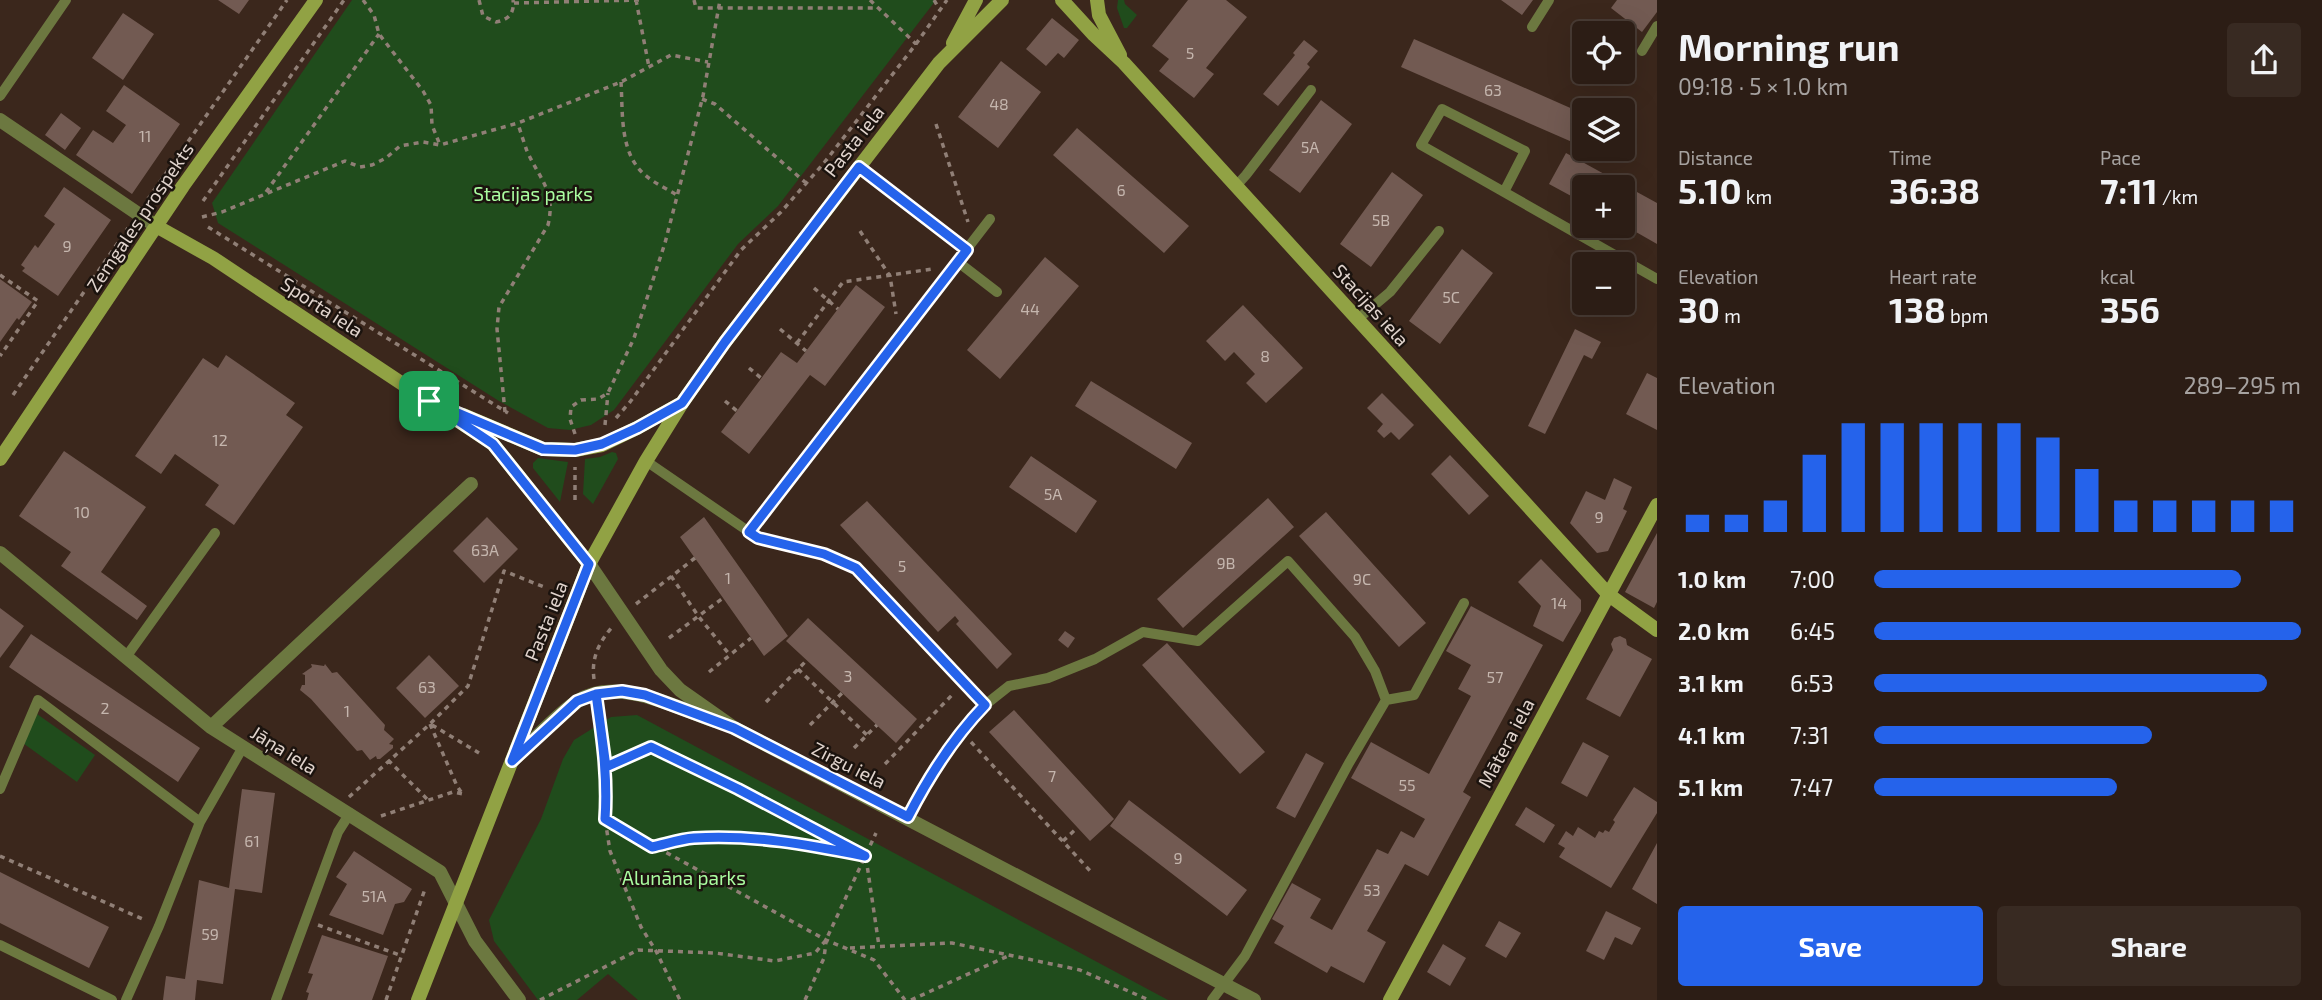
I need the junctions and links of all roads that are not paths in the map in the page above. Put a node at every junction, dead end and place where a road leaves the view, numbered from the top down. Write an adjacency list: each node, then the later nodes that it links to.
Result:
1 (66, 0): 14 (lane)
2 (316, 0): 20 (main road, Zemgales prospekts)
3 (976, 0): 11 (main road, Pasta iela)
4 (1002, 0): 11 (main road, Pasta iela)
5 (1062, 0): 12 (main road, Stacijas iela)
6 (1097, 0): 12 (main road)
7 (1549, 0): 9 (lane)
8 (1657, 26): 10 (lane)
9 (1532, 27)
10 (1642, 51)
11 (947, 53): 16 (main road, Pasta iela)
12 (1124, 63): 17 (main road, Stacijas iela)
13 (1311, 90): 17 (lane)
14 (0, 96)
15 (0, 120): 20 (street, Sporta iela)
16 (859, 167): 22 (lane); 28 (main road, Pasta iela)
17 (1236, 186): 26 (main road, Stacijas iela)
18 (1504, 192): 18 (lane); 24 (lane)
19 (990, 219): 22 (lane)
20 (156, 226): 27 (main road, Sporta iela); 29 (main road, Zemgales prospekts)
21 (1439, 232): 26 (lane)
22 (967, 250): 23 (lane)
23 (956, 264): 25 (lane); 33 (lane)
24 (1657, 279)
25 (997, 292)
26 (1357, 319): 37 (main road, Stacijas iela)
27 (429, 401): 28 (main road); 36 (main road, Sporta iela)
28 (682, 403): 30 (main road, Pasta iela)
29 (0, 459)
30 (646, 461): 33 (lane); 36 (main road, Pasta iela)
31 (471, 484): 43 (street)
32 (1657, 505): 37 (main road, Mātera iela)
33 (749, 532): 42 (lane)
34 (215, 533): 40 (lane)
35 (0, 553): 40 (street, Jāņa iela)
36 (589, 564): 44 (street, Zirgu iela); 46 (main road, Pasta iela)
37 (1609, 595): 39 (main road, Stacijas iela); 61 (main road, Mātera iela)
38 (1464, 603): 41 (lane)
39 (1657, 630)
40 (126, 657): 43 (street, Jāņa iela)
41 (1386, 700): 42 (lane); 53 (lane)
42 (985, 705): 49 (lane)
43 (211, 727): 45 (street, Jāņa iela)
44 (734, 728): 46 (street); 49 (street, Zirgu iela)
45 (243, 747): 48 (street, Jāņa iela); 50 (lane)
46 (512, 761): 51 (main road, Pasta iela)
47 (0, 789): 50 (lane)
48 (345, 810): 51 (street, Jāņa iela); 56 (lane)
49 (908, 817): 53 (street, Zirgu iela)
50 (200, 822): 55 (lane)
51 (456, 901): 57 (main road, Pasta iela); 58 (street, Jāņa iela)
52 (0, 946): 54 (lane)
53 (1223, 983): 59 (lane); 60 (street, Zirgu iela)
54 (112, 1000)
55 (126, 1000)
56 (276, 1000)
57 (418, 1000)
58 (519, 1000)
59 (1212, 1000)
60 (1254, 1000)
61 (1390, 1000)

